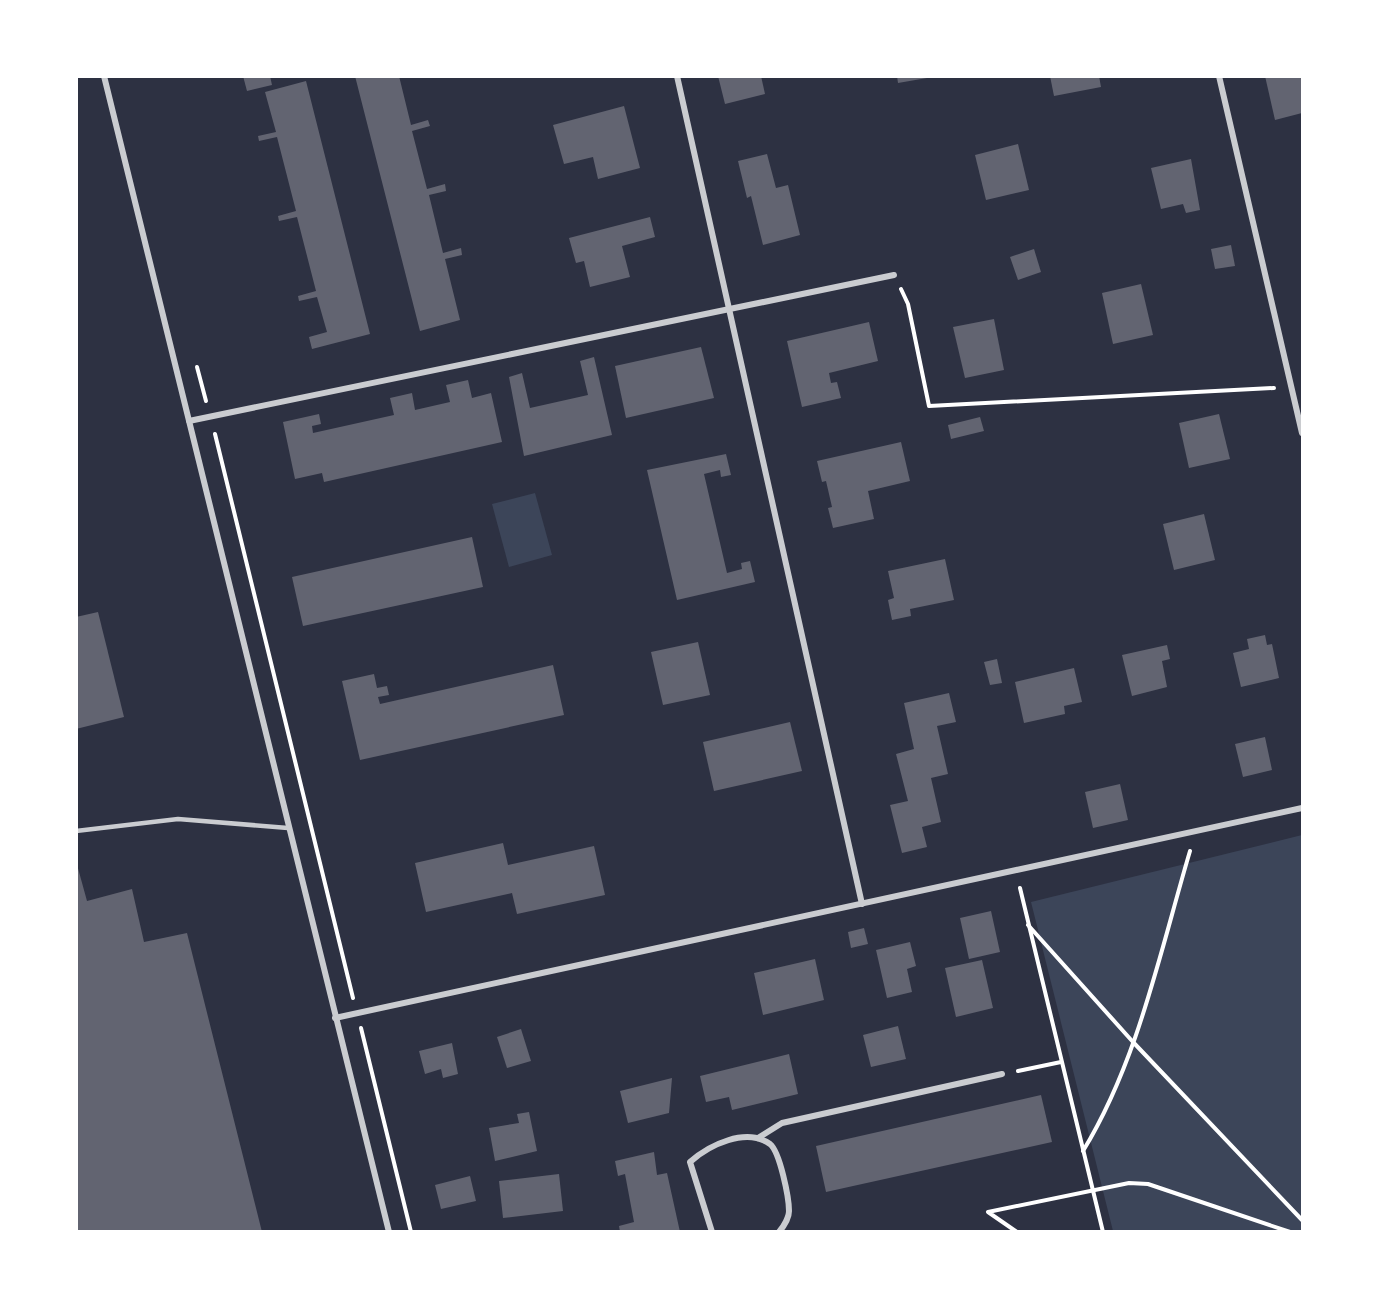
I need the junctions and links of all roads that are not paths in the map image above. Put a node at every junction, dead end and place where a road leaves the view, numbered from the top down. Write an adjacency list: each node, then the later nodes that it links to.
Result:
1 (104, 76): 6 (street)
2 (677, 76): 5 (street)
3 (1219, 76): 7 (street)
4 (894, 275): 5 (street)
5 (730, 310): 6 (street); 11 (street)
6 (189, 421): 9 (street)
7 (1302, 433)
8 (1302, 808): 11 (street)
9 (288, 828): 10 (lane); 12 (street)
10 (76, 831)
11 (862, 904): 12 (street)
12 (335, 1018): 15 (street)
13 (1002, 1074): 14 (street)
14 (758, 1138): 16 (street); 17 (street)
15 (388, 1232)
16 (712, 1232)
17 (779, 1232)

